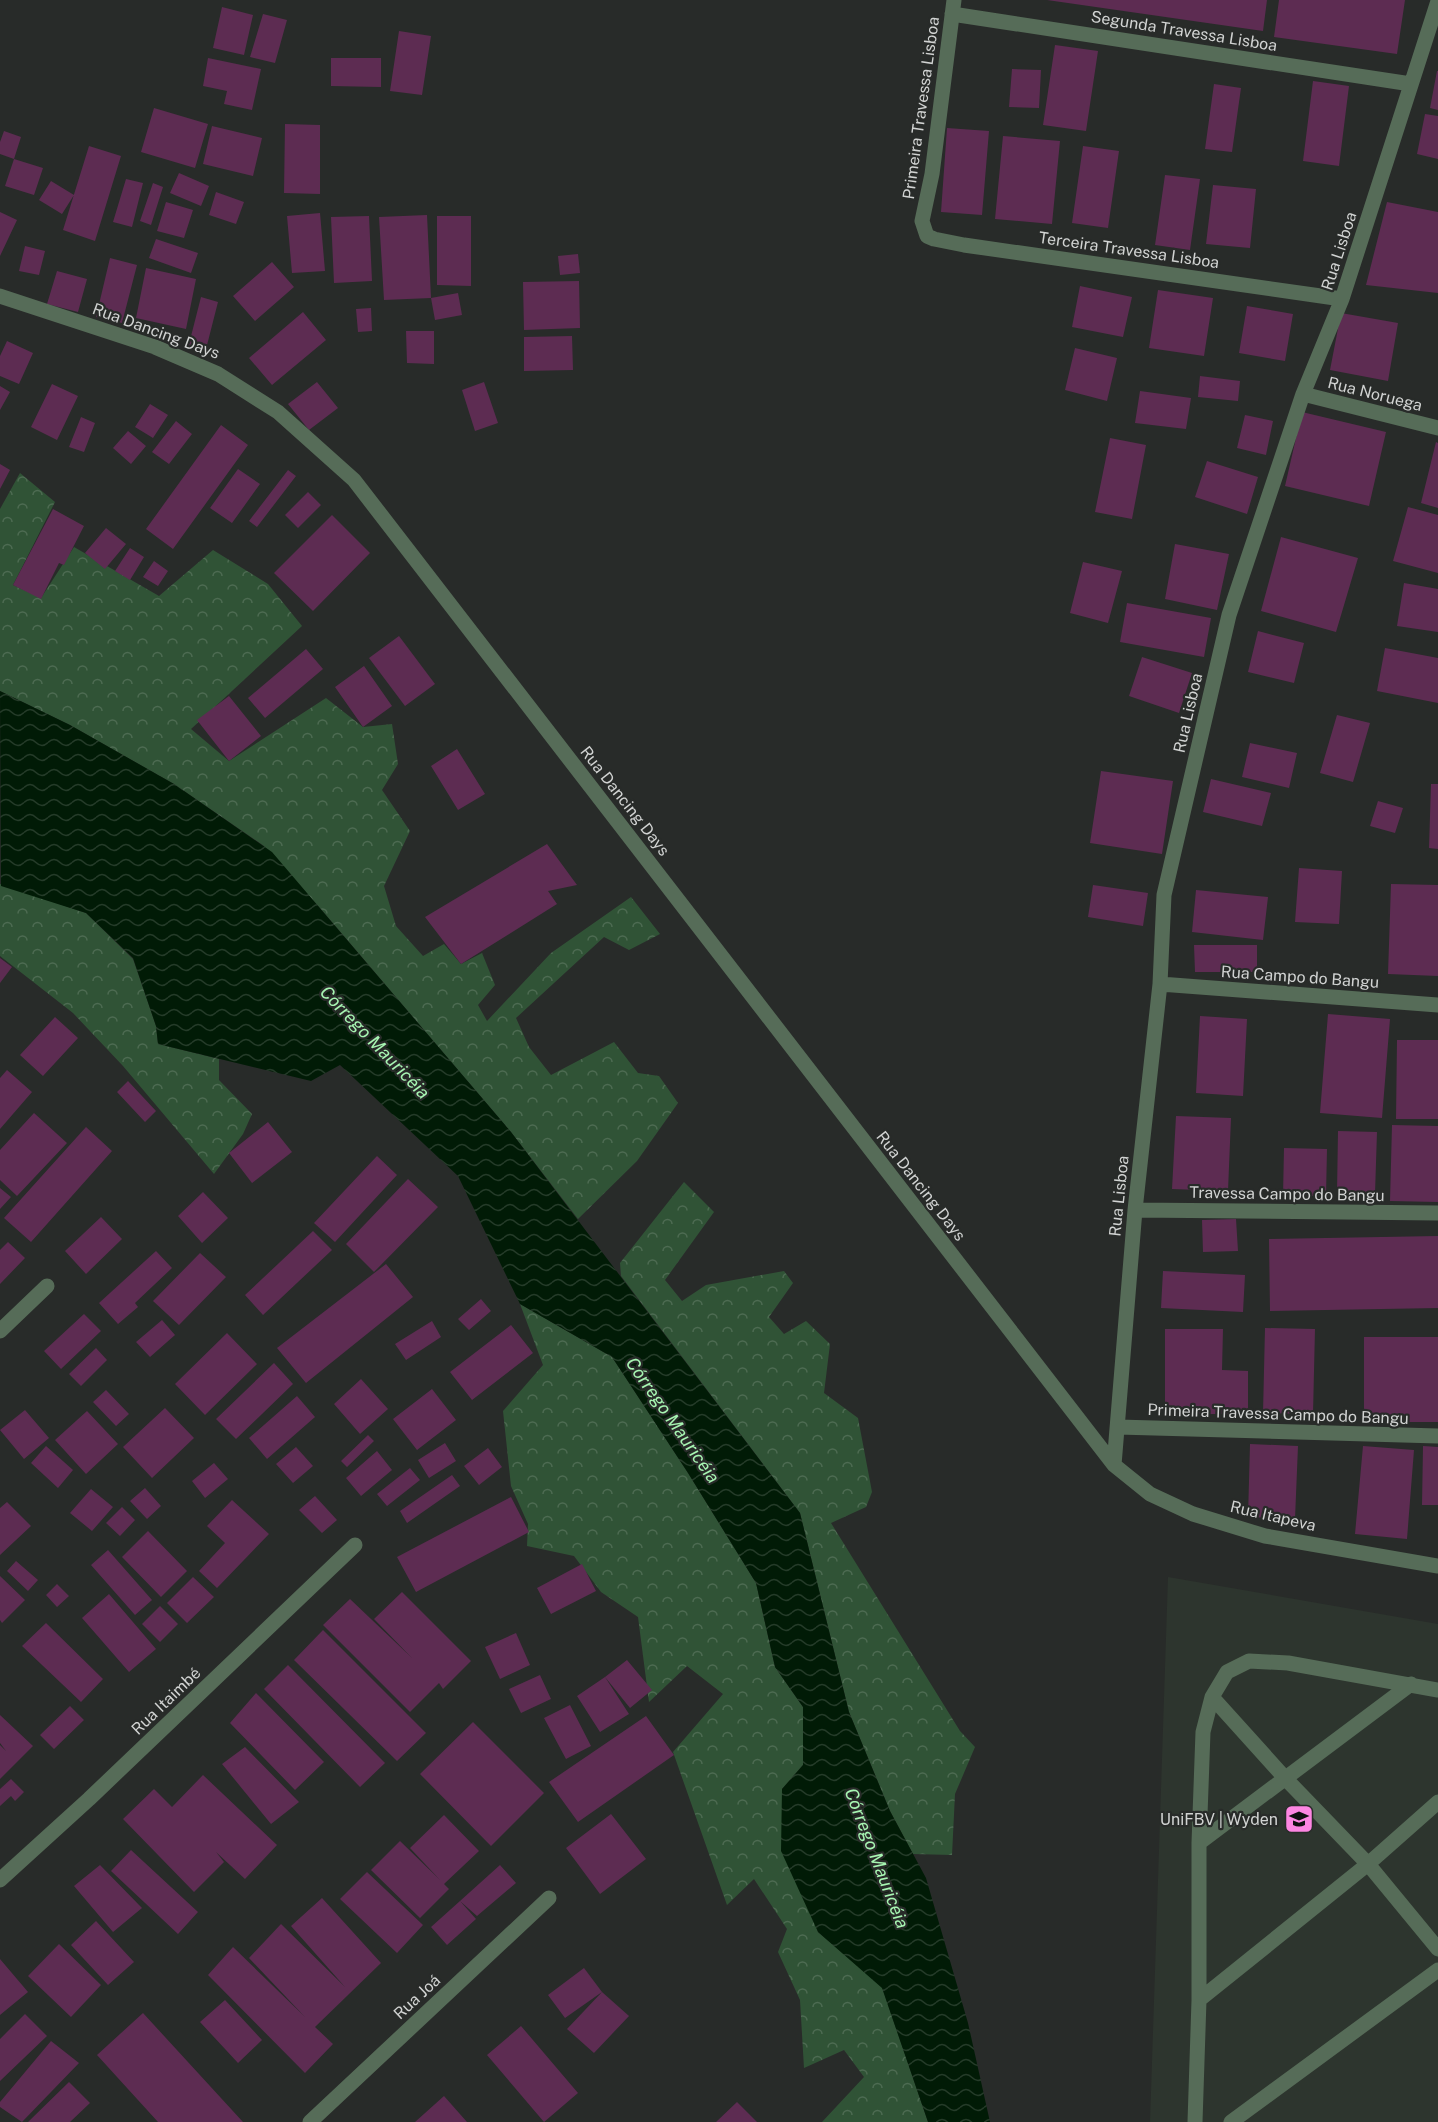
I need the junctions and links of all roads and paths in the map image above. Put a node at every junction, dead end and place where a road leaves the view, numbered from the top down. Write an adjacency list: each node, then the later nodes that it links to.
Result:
1 (1438, 1): 3 (street, Rua Lisboa)
2 (953, 7): 3 (street, Segunda Travessa Lisboa); 4 (street, Primeira Travessa Lisboa)
3 (1411, 84): 6 (street, Rua Lisboa)
4 (922, 221): 6 (street, Terceira Travessa Lisboa)
5 (0, 296): 17 (street, Rua Dancing Days)
6 (1342, 299): 7 (street, Rua Lisboa)
7 (1303, 394): 8 (street, Rua Noruega); 9 (street, Rua Lisboa)
8 (1438, 428)
9 (1160, 984): 10 (street, Rua Campo do Bangu); 11 (street, Rua Lisboa)
10 (1438, 1005)
11 (1135, 1210): 12 (street, Travessa Campo do Bangu); 15 (street, Rua Lisboa)
12 (1438, 1213)
13 (47, 1286): 14 (street)
14 (0, 1330)
15 (1118, 1427): 16 (street, Primeira Travessa Campo do Bangu); 17 (street, Rua Lisboa)
16 (1438, 1436)
17 (1114, 1465): 19 (street, Rua Itapeva)
18 (355, 1545): 27 (street, Rua Itaimbé)
19 (1438, 1566)
20 (1411, 1684): 21 (street); 22 (street); 23 (street)
21 (1438, 1690)
22 (1212, 1696): 23 (street); 25 (street)
23 (1285, 1778): 25 (street); 26 (street)
24 (1438, 1802): 26 (street)
25 (1199, 1842): 31 (street)
26 (1368, 1864): 29 (street); 31 (street)
27 (0, 1880)
28 (549, 1899): 32 (street, Rua Joá)
29 (1438, 1949)
30 (1438, 1970): 34 (street)
31 (1199, 2000): 33 (street)
32 (310, 2122)
33 (1195, 2122)
34 (1231, 2122)

